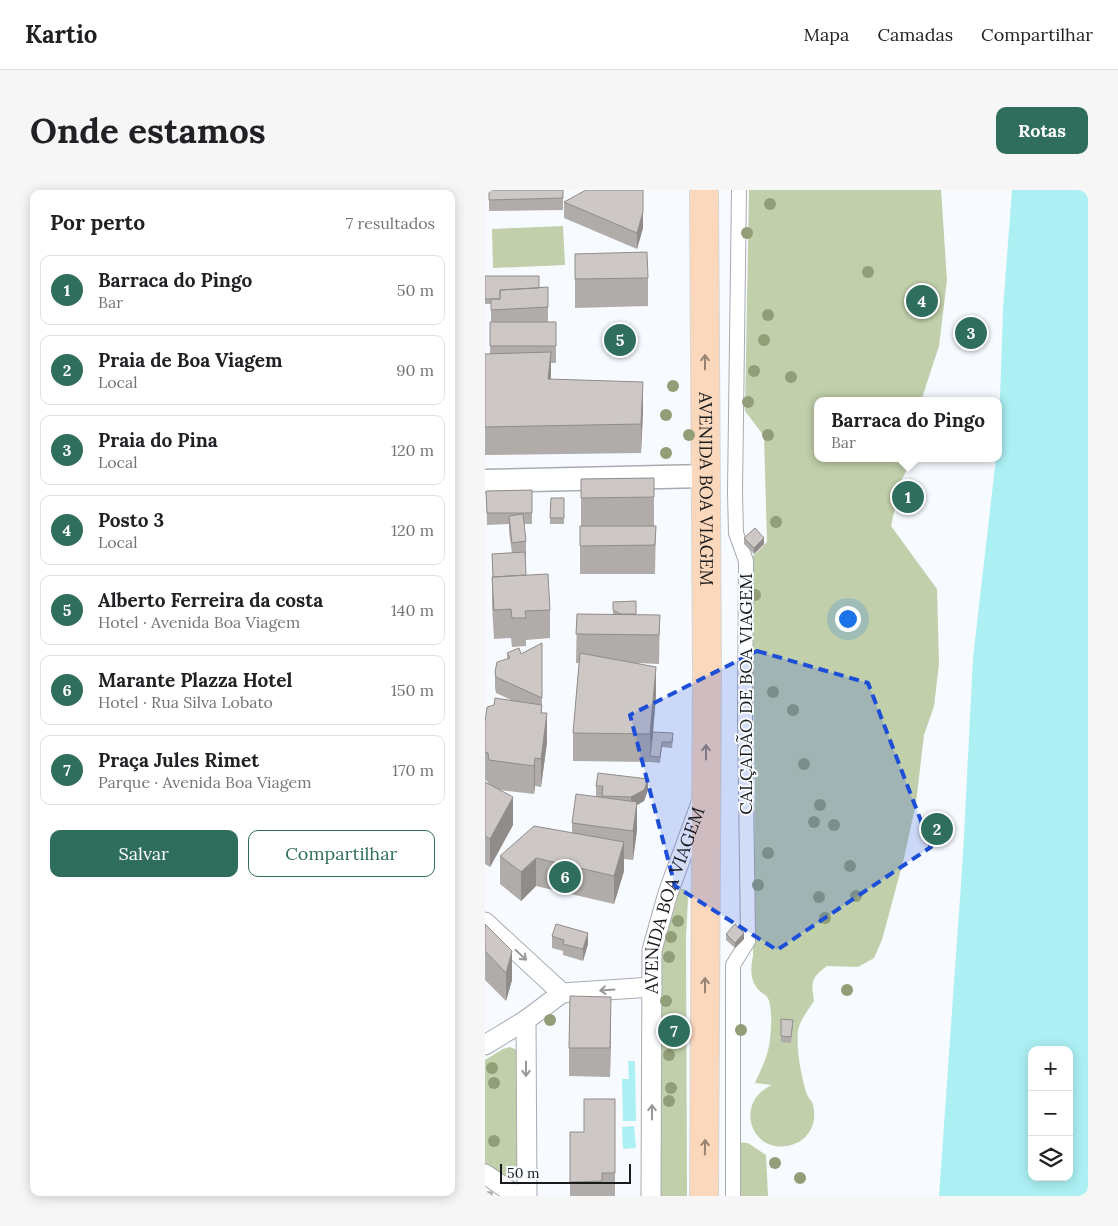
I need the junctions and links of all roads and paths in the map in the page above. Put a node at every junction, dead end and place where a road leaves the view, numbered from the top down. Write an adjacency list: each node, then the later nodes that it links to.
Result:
1 (704, 190): 3 (main road, AVENIDA BOA VIAGEM, one-way to 1)
2 (739, 190): 16 (street, CALÇADÃO DE BOA VIAGEM)
3 (705, 476): 4 (street); 5 (main road, AVENIDA BOA VIAGEM, one-way to 3)
4 (485, 481)
5 (706, 787): 7 (street, AVENIDA BOA VIAGEM); 15 (main road, AVENIDA BOA VIAGEM, one-way to 5)
6 (485, 922): 8 (street, one-way to 8)
7 (653, 987): 8 (street, one-way to 8); 14 (street, AVENIDA BOA VIAGEM, one-way to 7)
8 (562, 993): 9 (street)
9 (526, 1020): 10 (street); 13 (street, one-way to 13)
10 (485, 1045)
11 (485, 1174): 12 (street)
12 (517, 1196)
13 (527, 1196)
14 (651, 1196)
15 (704, 1196)
16 (733, 1196)

